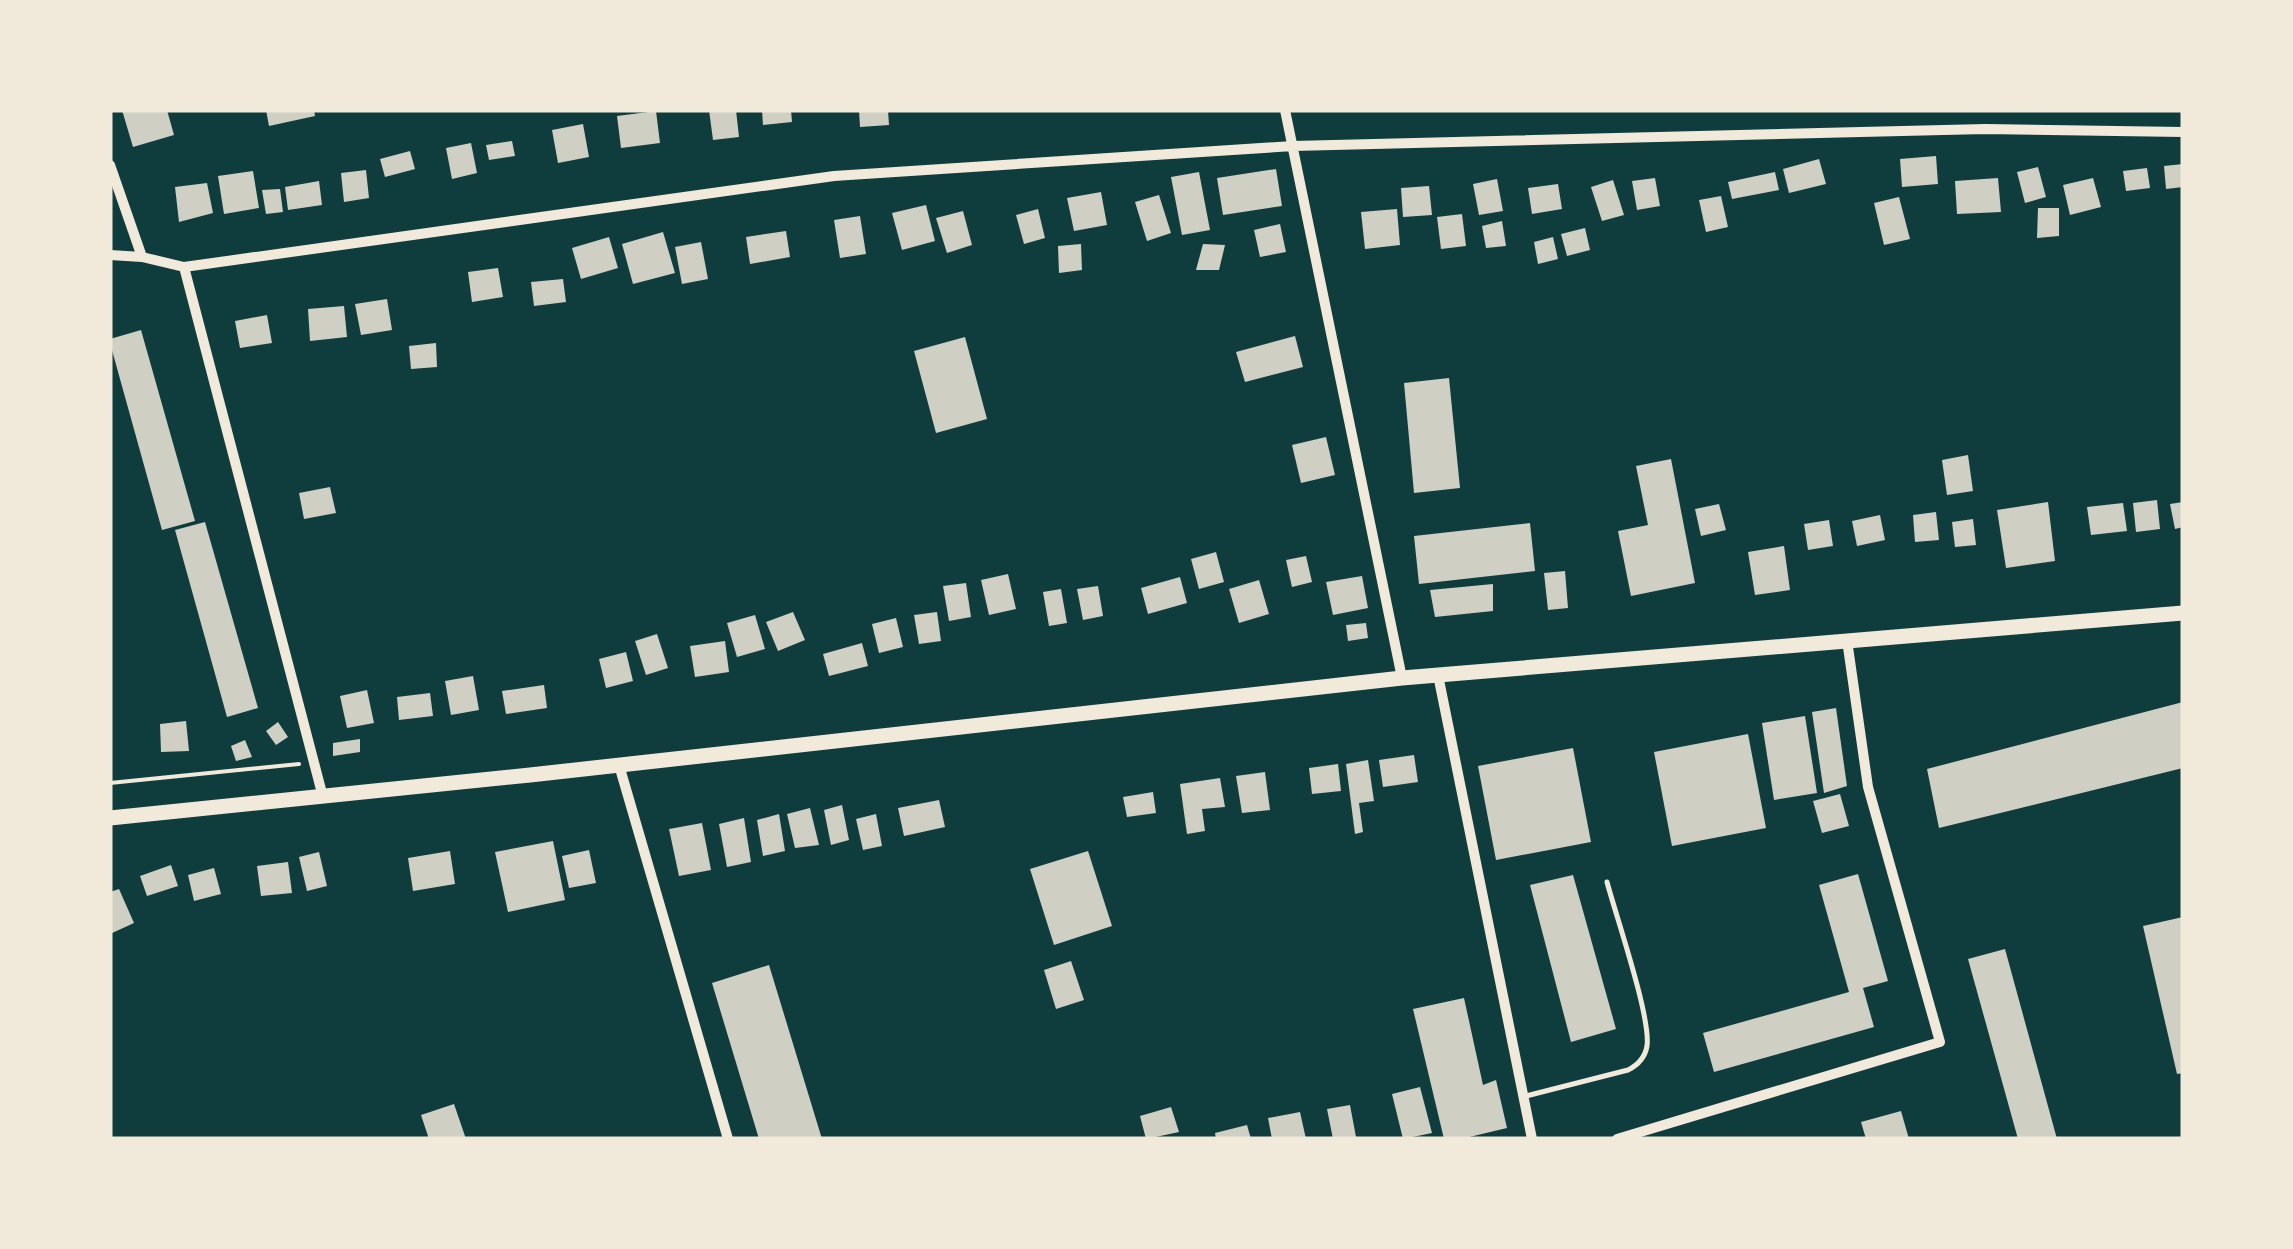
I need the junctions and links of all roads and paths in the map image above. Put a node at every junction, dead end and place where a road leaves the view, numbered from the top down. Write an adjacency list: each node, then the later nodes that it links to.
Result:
1 (1285, 110): 3 (street)
2 (2183, 132): 3 (street)
3 (1293, 146): 7 (street); 11 (street)
4 (110, 165): 6 (street)
5 (110, 256): 6 (street)
6 (142, 257): 7 (street)
7 (184, 267): 12 (street)
8 (2183, 613): 9 (main road)
9 (1847, 640): 10 (main road); 21 (street)
10 (1438, 675): 11 (main road); 18 (street)
11 (1402, 678): 13 (main road)
12 (313, 762): 14 (path); 15 (street)
13 (619, 765): 15 (main road); 19 (street)
14 (110, 784)
15 (323, 798): 16 (main road)
16 (110, 818)
17 (1607, 882): 18 (lane)
18 (1523, 1096): 20 (street)
19 (728, 1139)
20 (1532, 1139)
21 (1618, 1139)

